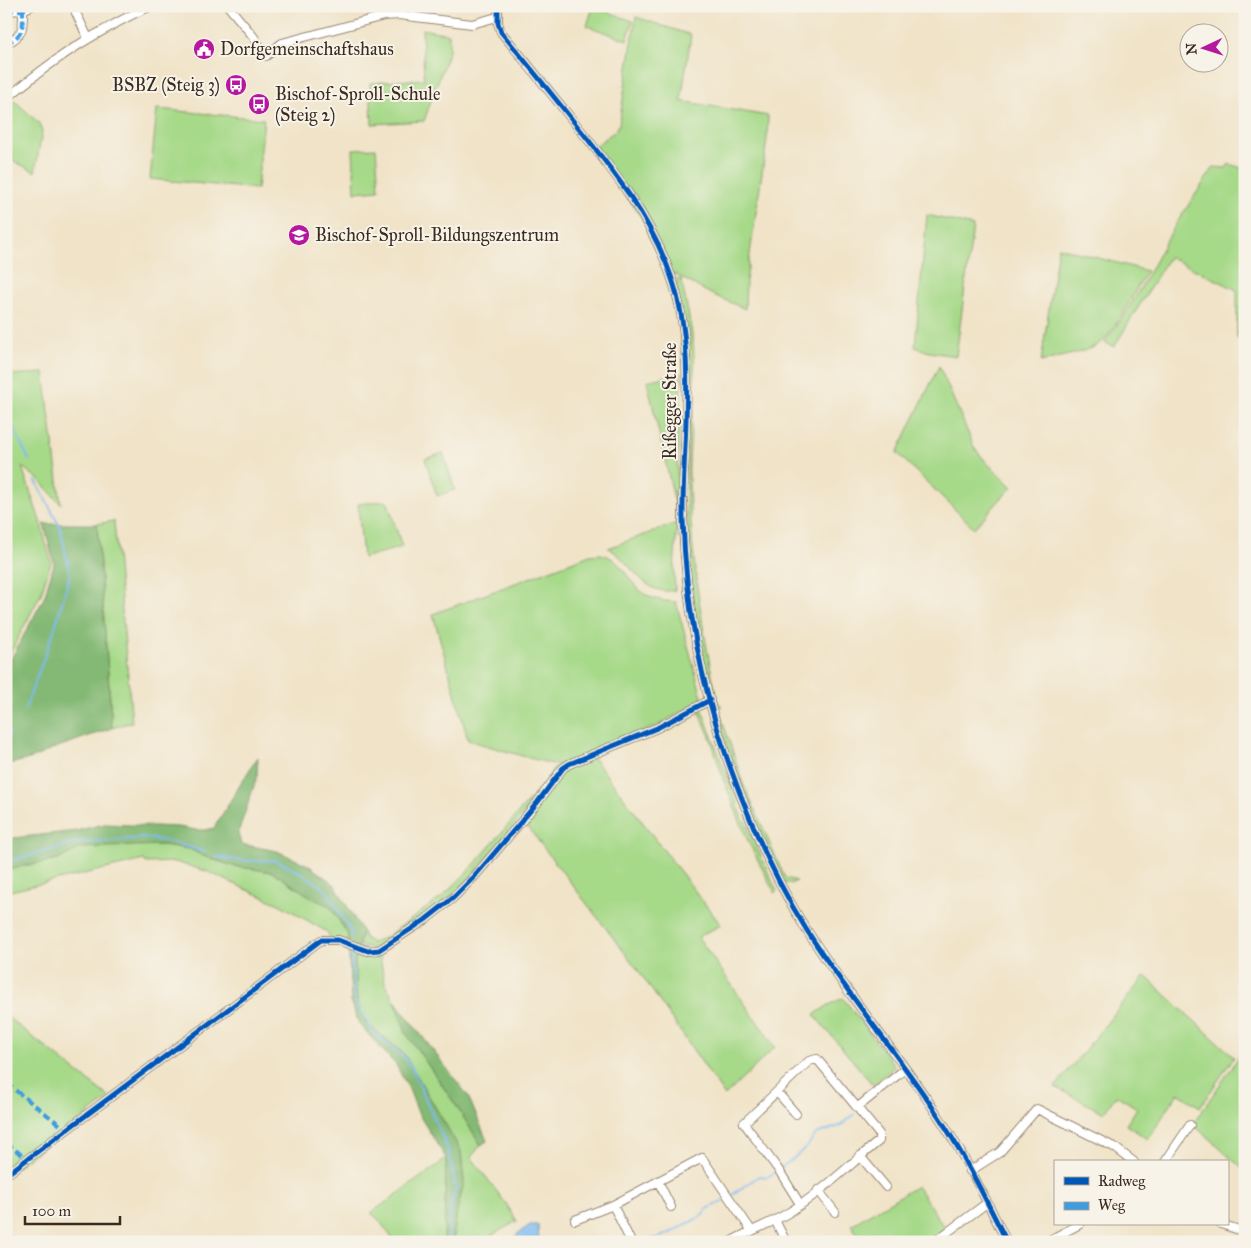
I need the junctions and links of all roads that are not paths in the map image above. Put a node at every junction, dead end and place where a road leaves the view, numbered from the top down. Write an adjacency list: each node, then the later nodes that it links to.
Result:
1 (31, 6): 6 (street)
2 (75, 6): 9 (street)
3 (152, 6): 9 (street)
4 (228, 6): 8 (street)
5 (498, 6): 8 (street)
6 (23, 10): 7 (street); 10 (street)
7 (6, 11)
8 (497, 17): 12 (street, Rißegger Straße)
9 (88, 38): 11 (street)
10 (6, 44)
11 (6, 99)
12 (710, 700): 13 (street, Rißegger Straße); 22 (street)
13 (905, 1069): 15 (street); 21 (street, Rißegger Straße)
14 (777, 1092): 15 (street); 16 (street); 26 (street)
15 (858, 1107): 18 (street)
16 (796, 1114)
17 (1190, 1125): 20 (street)
18 (860, 1156): 24 (street); 25 (street)
19 (1132, 1160): 21 (street)
20 (1166, 1160)
21 (970, 1172): 27 (street, Rißegger Straße)
22 (6, 1175)
23 (658, 1181): 28 (street); 29 (street); 35 (street)
24 (886, 1187)
25 (818, 1190): 26 (street); 30 (street)
26 (800, 1204): 32 (street)
27 (987, 1204): 40 (street); 41 (street, Rißegger Straße)
28 (613, 1205): 31 (street); 37 (street)
29 (671, 1207)
30 (835, 1212)
31 (574, 1220)
32 (775, 1220): 35 (street); 39 (street)
33 (1076, 1226): 42 (street)
34 (1227, 1226): 36 (street)
35 (751, 1230): 38 (street)
36 (1245, 1232)
37 (631, 1242)
38 (730, 1242)
39 (786, 1242)
40 (934, 1242)
41 (1007, 1242)
42 (1046, 1242)

